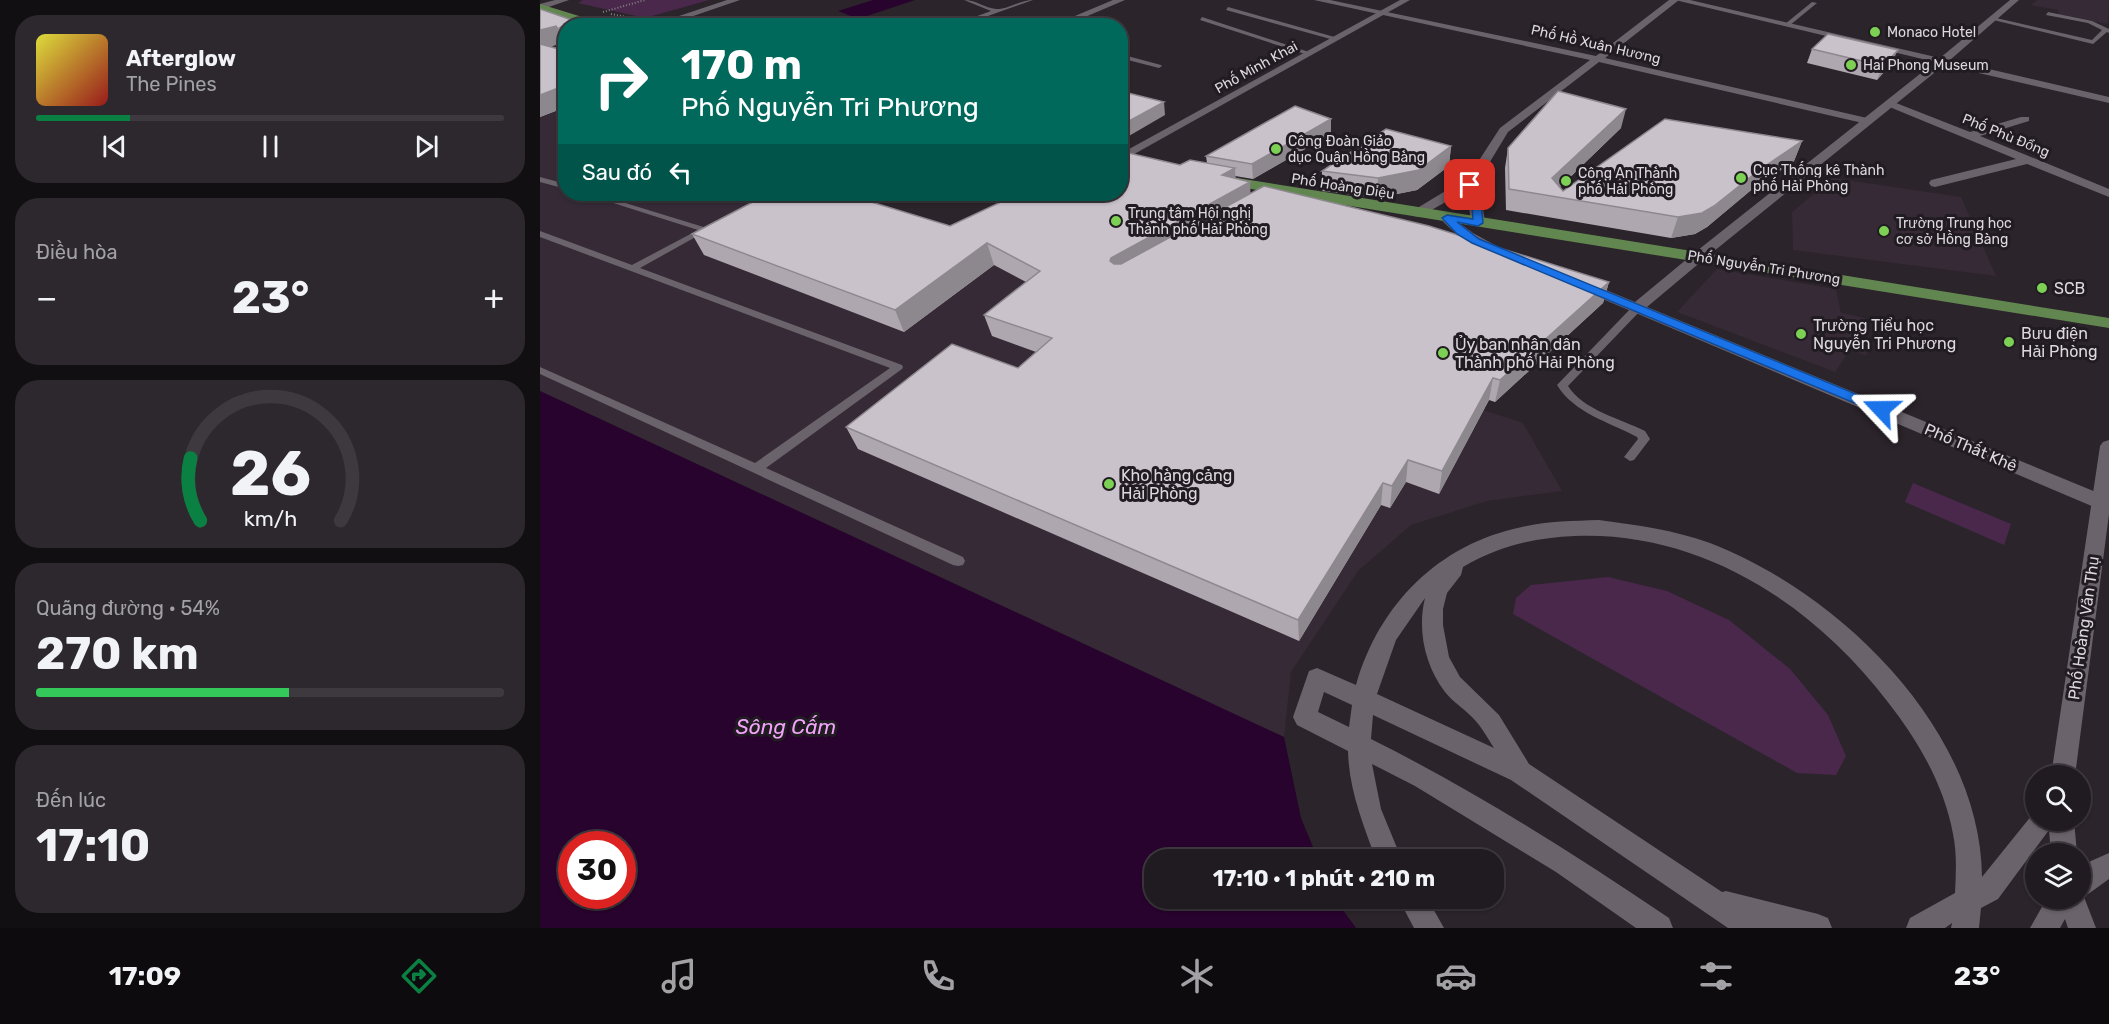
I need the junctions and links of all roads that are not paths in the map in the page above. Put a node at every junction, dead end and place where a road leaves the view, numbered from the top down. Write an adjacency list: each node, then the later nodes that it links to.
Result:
1 (565, 0): 11 (main road)
2 (736, 0): 17 (main road)
3 (967, 0): 13 (lane)
4 (1030, 0): 13 (lane)
5 (1121, 0): 19 (main road)
6 (1318, 0): 14 (main road, Phố Hồ Xuân Hương)
7 (1406, 0): 14 (main road, Phố Minh Khai)
8 (1677, 0): 22 (main road); 29 (main road)
9 (2015, 0): 21 (main road)
10 (1814, 3): 22 (lane)
11 (540, 7): 16 (main road)
12 (1228, 9): 24 (lane)
13 (996, 11): 18 (lane)
14 (1383, 13): 24 (main road, Phố Minh Khai); 29 (main road, Phố Hồ Xuân Hương)
15 (2048, 14): 23 (lane)
16 (576, 18)
17 (666, 18)
18 (976, 18)
19 (1075, 18)
20 (1202, 19): 27 (lane)
21 (1992, 19): 23 (lane); 30 (main road)
22 (1787, 25): 30 (main road)
23 (2108, 31)
24 (1336, 39): 27 (main road, Phố Minh Khai)
25 (558, 48): 26 (lane)
26 (540, 54)
27 (1310, 54): 37 (main road, Phố Minh Khai)
28 (1128, 59): 31 (lane)
29 (1598, 59): 35 (main road, Phố Hồ Xuân Hương); 45 (main road)
30 (1941, 61): 32 (main road); 33 (main road)
31 (1159, 66)
32 (2109, 100)
33 (1891, 104): 35 (main road); 36 (main road, Phố Phù Đổng)
34 (2025, 119): 36 (main road)
35 (1867, 121): 53 (main road)
36 (1969, 136): 38 (main road, Phố Phù Đổng)
37 (1128, 156)
38 (2027, 160): 43 (main road); 46 (main road, Phố Phù Đổng)
39 (1128, 162): 40 (main road)
40 (1143, 165)
41 (1213, 178): 48 (main road, Phố Hoàng Diệu)
42 (540, 179): 44 (lane)
43 (1935, 183)
44 (558, 185)
45 (1470, 185): 48 (main road); 50 (main road)
46 (2109, 193)
47 (613, 201): 54 (lane)
48 (1419, 213): 49 (main road, Phố Nguyễn Tri Phương)
49 (1447, 218): 50 (main road, Phố Nguyễn Tri Phương); 52 (main road)
50 (1478, 223): 53 (main road, Phố Nguyễn Tri Phương)
51 (540, 234): 54 (lane)
52 (1508, 254)
53 (1698, 257): 56 (main road); 57 (main road, Phố Nguyễn Tri Phương)
54 (633, 268): 61 (lane)
55 (1573, 281): 56 (main road, Phố Thất Khê)
56 (1638, 308): 60 (lane); 62 (main road, Phố Thất Khê)
57 (2109, 322)
58 (540, 370): 61 (lane)
59 (2109, 446): 62 (main road, Phố Hoàng Văn Thụ)
60 (1630, 457)
61 (756, 469): 63 (lane)
62 (2101, 502): 64 (main road, Phố Hoàng Văn Thụ)
63 (958, 561)
64 (2064, 765)
65 (1520, 772): 70 (main road); 75 (main road); 79 (main road)
66 (2033, 831): 78 (main road)
67 (1385, 849): 80 (main road)
68 (2109, 866): 69 (main road)
69 (2091, 877)
70 (1716, 902): 76 (main road); 77 (main road)
71 (1418, 909): 74 (main road)
72 (2056, 909): 81 (main road)
73 (2075, 909): 82 (main road)
74 (1430, 928)
75 (1659, 928)
76 (1752, 928)
77 (1818, 928)
78 (1920, 928)
79 (1956, 928)
80 (1965, 928)
81 (2044, 928)
82 (2082, 928)

